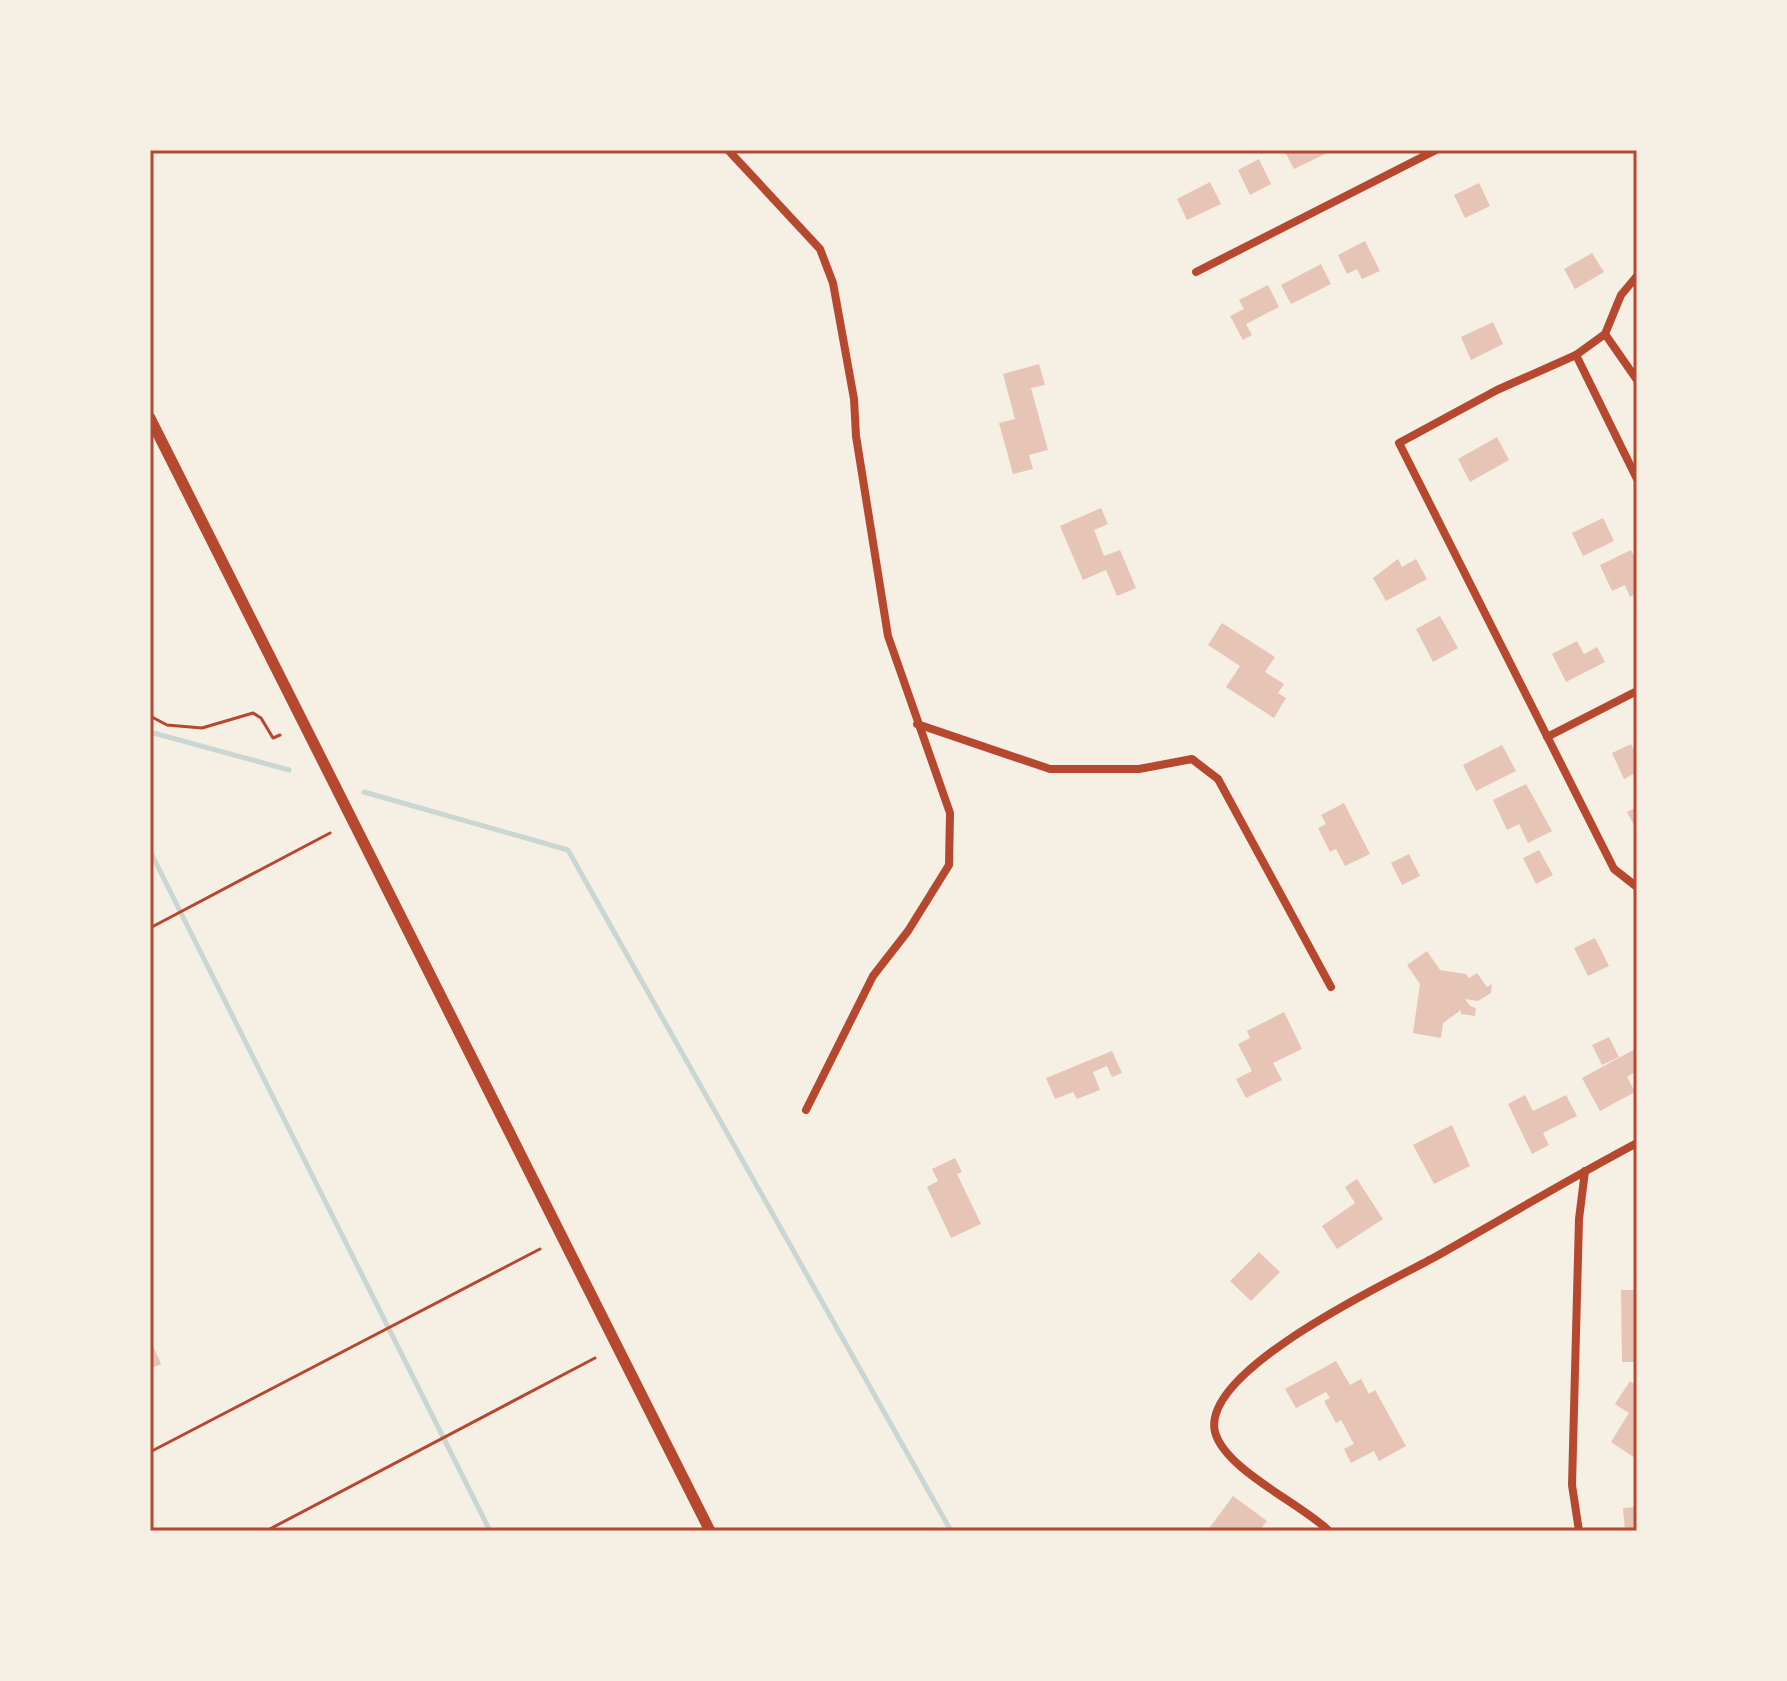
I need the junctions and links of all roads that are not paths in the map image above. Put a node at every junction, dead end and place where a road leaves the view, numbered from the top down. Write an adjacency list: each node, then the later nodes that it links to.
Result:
1 (728, 150): 11 (street)
2 (1436, 150): 3 (street)
3 (1196, 272)
4 (1637, 276): 5 (street)
5 (1605, 334): 6 (street); 7 (street)
6 (1576, 355): 9 (street); 12 (street)
7 (1637, 380)
8 (150, 418): 18 (street)
9 (1637, 479)
10 (1637, 691): 12 (street)
11 (917, 724): 14 (street); 15 (street)
12 (1547, 737): 13 (street)
13 (1637, 887)
14 (1331, 987)
15 (806, 1110)
16 (1637, 1143): 17 (street)
17 (1585, 1171): 19 (street); 20 (street)
18 (710, 1531)
19 (1329, 1531)
20 (1579, 1531)

